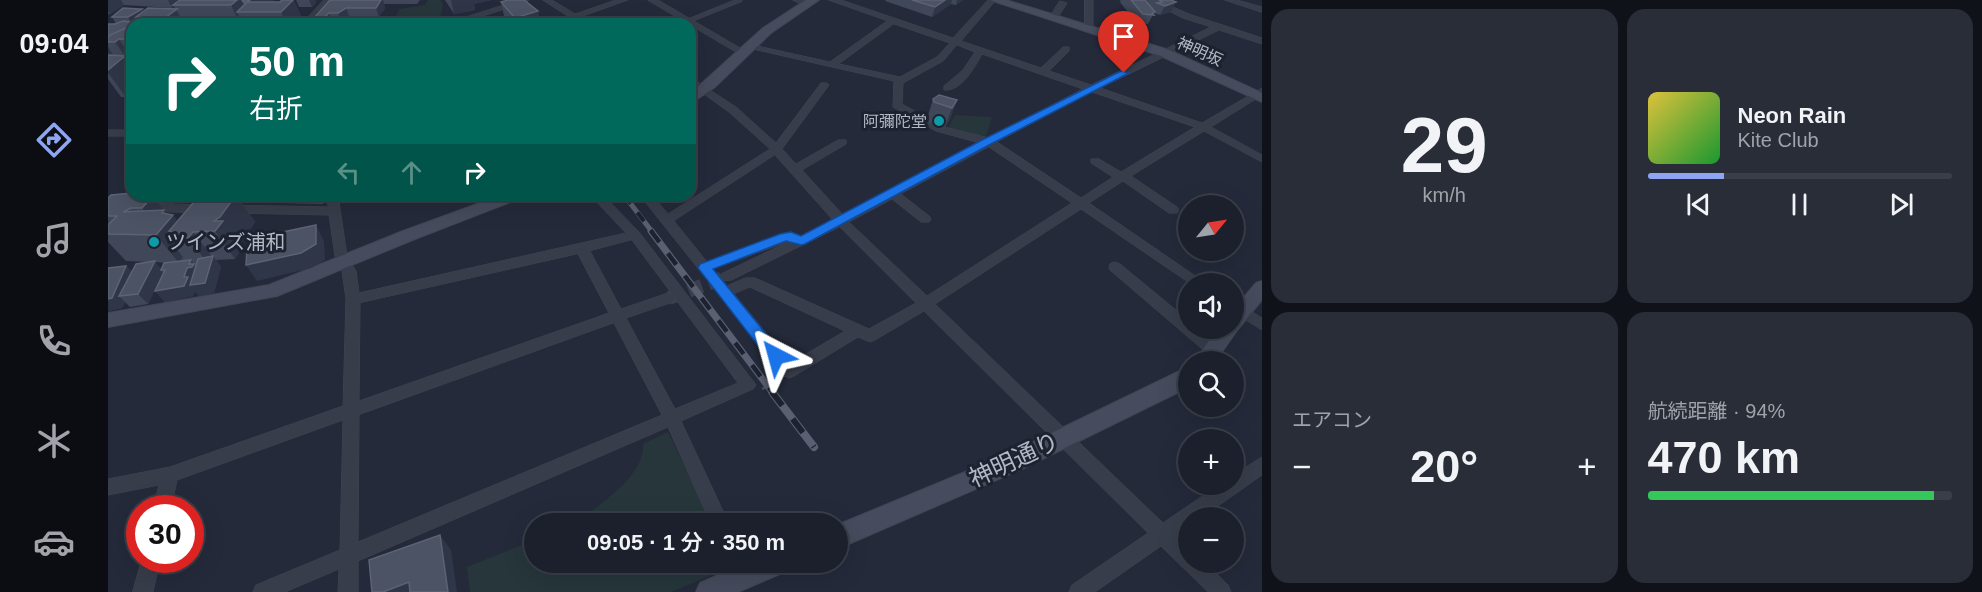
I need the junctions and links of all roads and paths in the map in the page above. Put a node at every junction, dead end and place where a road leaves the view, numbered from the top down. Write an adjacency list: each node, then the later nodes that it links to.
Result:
1 (328, 0): 15 (street)
2 (526, 0): 16 (lane)
3 (547, 0): 17 (street)
4 (624, 0): 17 (street)
5 (652, 0): 18 (street)
6 (740, 0): 19 (lane)
7 (833, 0): 21 (street)
8 (993, 0): 20 (street, 神明坂); 26 (street)
9 (1089, 0): 24 (street)
10 (1150, 0): 23 (street)
11 (1229, 0): 14 (street)
12 (805, 1): 28 (street)
13 (1063, 3): 20 (street)
14 (1262, 10)
15 (312, 18)
16 (470, 18)
17 (573, 18)
18 (683, 18)
19 (695, 18)
20 (1054, 18): 24 (street, 神明坂)
21 (891, 22): 26 (street); 31 (street)
22 (696, 25): 28 (street)
23 (1220, 26): 25 (street); 30 (street)
24 (1089, 29): 30 (street, 神明坂)
25 (1262, 41)
26 (955, 44): 29 (street); 33 (street)
27 (1066, 49): 32 (street)
28 (745, 50): 31 (street); 38 (street)
29 (979, 52): 32 (street); 36 (street)
30 (1165, 53): 37 (street); 39 (street, 神明坂)
31 (832, 65): 33 (street)
32 (1042, 73): 37 (street)
33 (900, 80): 44 (street)
34 (696, 84): 38 (street)
35 (824, 85): 46 (street)
36 (947, 88)
37 (1090, 89): 41 (street); 44 (street)
38 (706, 90): 40 (street); 46 (street)
39 (1260, 95): 41 (street)
40 (696, 96)
41 (1204, 128): 47 (street); 50 (street)
42 (108, 133): 43 (street)
43 (126, 133)
44 (987, 141): 51 (street); 58 (street)
45 (842, 142): 49 (street)
46 (776, 150): 49 (street); 65 (street)
47 (1262, 159)
48 (1095, 160): 50 (street)
49 (795, 169): 66 (street)
50 (1122, 177): 58 (street); 62 (street)
51 (892, 193): 64 (street); 66 (street)
52 (142, 201): 60 (street)
53 (170, 201): 61 (lane)
54 (333, 201): 63 (street)
55 (500, 201): 71 (street)
56 (602, 201): 68 (street)
57 (651, 201): 65 (street)
58 (1082, 202): 74 (street); 80 (street)
59 (108, 206): 60 (street)
60 (136, 207): 61 (street); 67 (street)
61 (164, 208): 63 (street)
62 (1173, 210)
63 (334, 211): 71 (street)
64 (925, 219)
65 (666, 221): 73 (street)
66 (841, 221): 69 (street); 80 (street)
67 (122, 222)
68 (635, 235): 70 (street); 92 (street)
69 (801, 241): 73 (street); 75 (street)
70 (582, 249): 79 (street); 82 (street)
71 (344, 263): 79 (street); 85 (street)
72 (1115, 267): 84 (street)
73 (704, 268): 77 (street)
74 (1185, 273)
75 (726, 277)
76 (1262, 288): 81 (street)
77 (724, 293): 87 (street); 87 (street)
78 (668, 298): 82 (street)
79 (352, 299): 91 (street)
80 (925, 304): 87 (street); 93 (street)
81 (1244, 305)
82 (617, 315): 91 (street); 92 (street)
83 (1244, 317): 86 (street)
84 (1178, 319)
85 (108, 320)
86 (1262, 325)
87 (857, 330)
88 (785, 378): 90 (path)
89 (1178, 382): 93 (street, 神明通り)
90 (765, 388)
91 (351, 411): 95 (street); 102 (street)
92 (672, 419): 98 (street); 102 (street)
93 (1063, 437): 99 (street, 神明通り); 100 (street)
94 (1262, 465): 100 (street)
95 (170, 475): 96 (street); 97 (street)
96 (108, 487)
97 (165, 495)
98 (715, 513)
99 (848, 532)
100 (1162, 534): 101 (street); 110 (street)
101 (1178, 549)
102 (349, 555): 108 (street); 109 (street)
103 (148, 573): 107 (street)
104 (751, 573): 106 (street)
105 (1202, 573): 111 (street)
106 (731, 581)
107 (143, 592)
108 (263, 592)
109 (348, 592)
110 (1079, 592)
111 (1221, 592)

